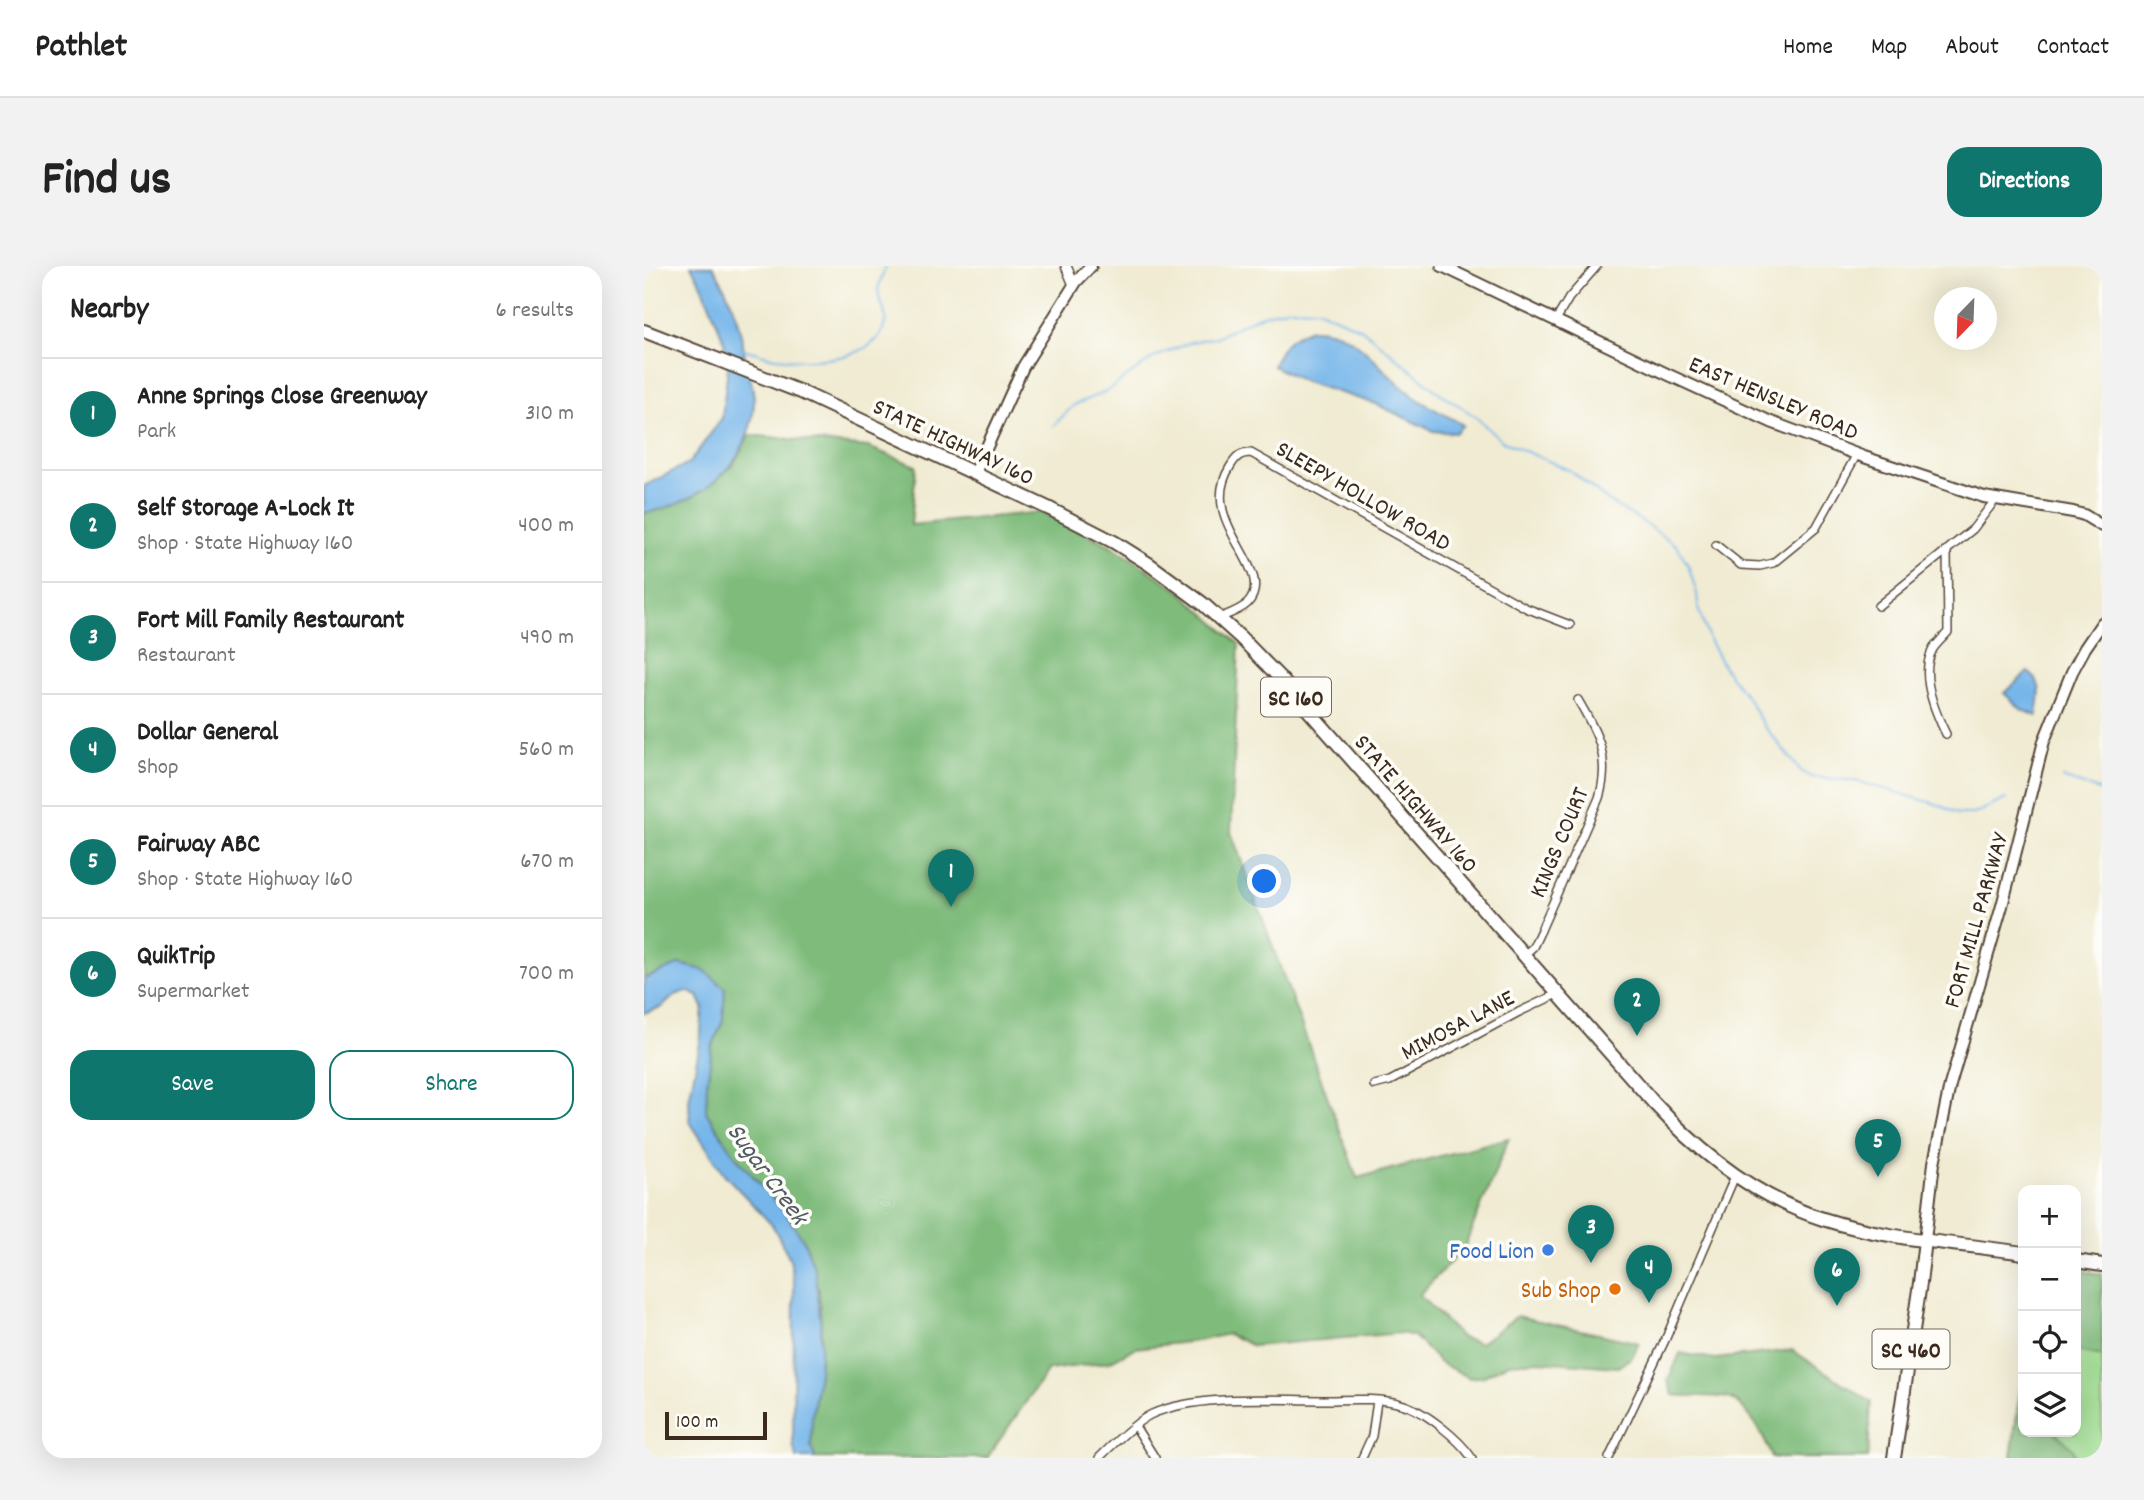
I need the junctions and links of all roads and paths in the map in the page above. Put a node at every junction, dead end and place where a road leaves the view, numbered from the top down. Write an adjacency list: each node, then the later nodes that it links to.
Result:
1 (1066, 266): 5 (street)
2 (1091, 266): 5 (main road)
3 (1442, 266): 6 (main road, EAST HENSLEY ROAD)
4 (1597, 266): 6 (street)
5 (1073, 285): 9 (main road)
6 (1556, 320): 8 (main road, EAST HENSLEY ROAD)
7 (644, 331): 9 (main road, STATE HIGHWAY 160 / SC 160)
8 (1857, 454): 10 (main road, EAST HENSLEY ROAD); 12 (street)
9 (975, 473): 15 (main road, STATE HIGHWAY 160 / SC 160)
10 (1996, 499): 11 (main road, EAST HENSLEY ROAD); 13 (street)
11 (2102, 526)
12 (1716, 545)
13 (1947, 550): 14 (street); 19 (street)
14 (1878, 606)
15 (1219, 618): 17 (street, SLEEPY HOLLOW ROAD); 20 (main road, STATE HIGHWAY 160 / SC 160)
16 (2102, 623): 24 (main road, FORT MILL PARKWAY / SC 460)
17 (1570, 625)
18 (1578, 700): 20 (street, KINGS COURT)
19 (1946, 734)
20 (1522, 956): 21 (main road, STATE HIGHWAY 160 / SC 160)
21 (1557, 994): 22 (street, MIMOSA LANE); 23 (main road, STATE HIGHWAY 160 / SC 160)
22 (1374, 1085)
23 (1735, 1176): 24 (main road, STATE HIGHWAY 160 / SC 160); 34 (street)
24 (1924, 1240): 25 (main road, SC 160); 35 (main road, SC 460)
25 (2018, 1252)
26 (2081, 1262): 27 (main road)
27 (2102, 1265)
28 (1377, 1401): 29 (street); 32 (street); 33 (street)
29 (1135, 1426): 30 (street); 31 (street)
30 (1100, 1458)
31 (1155, 1458)
32 (1362, 1458)
33 (1472, 1458)
34 (1609, 1458)
35 (1894, 1458)

